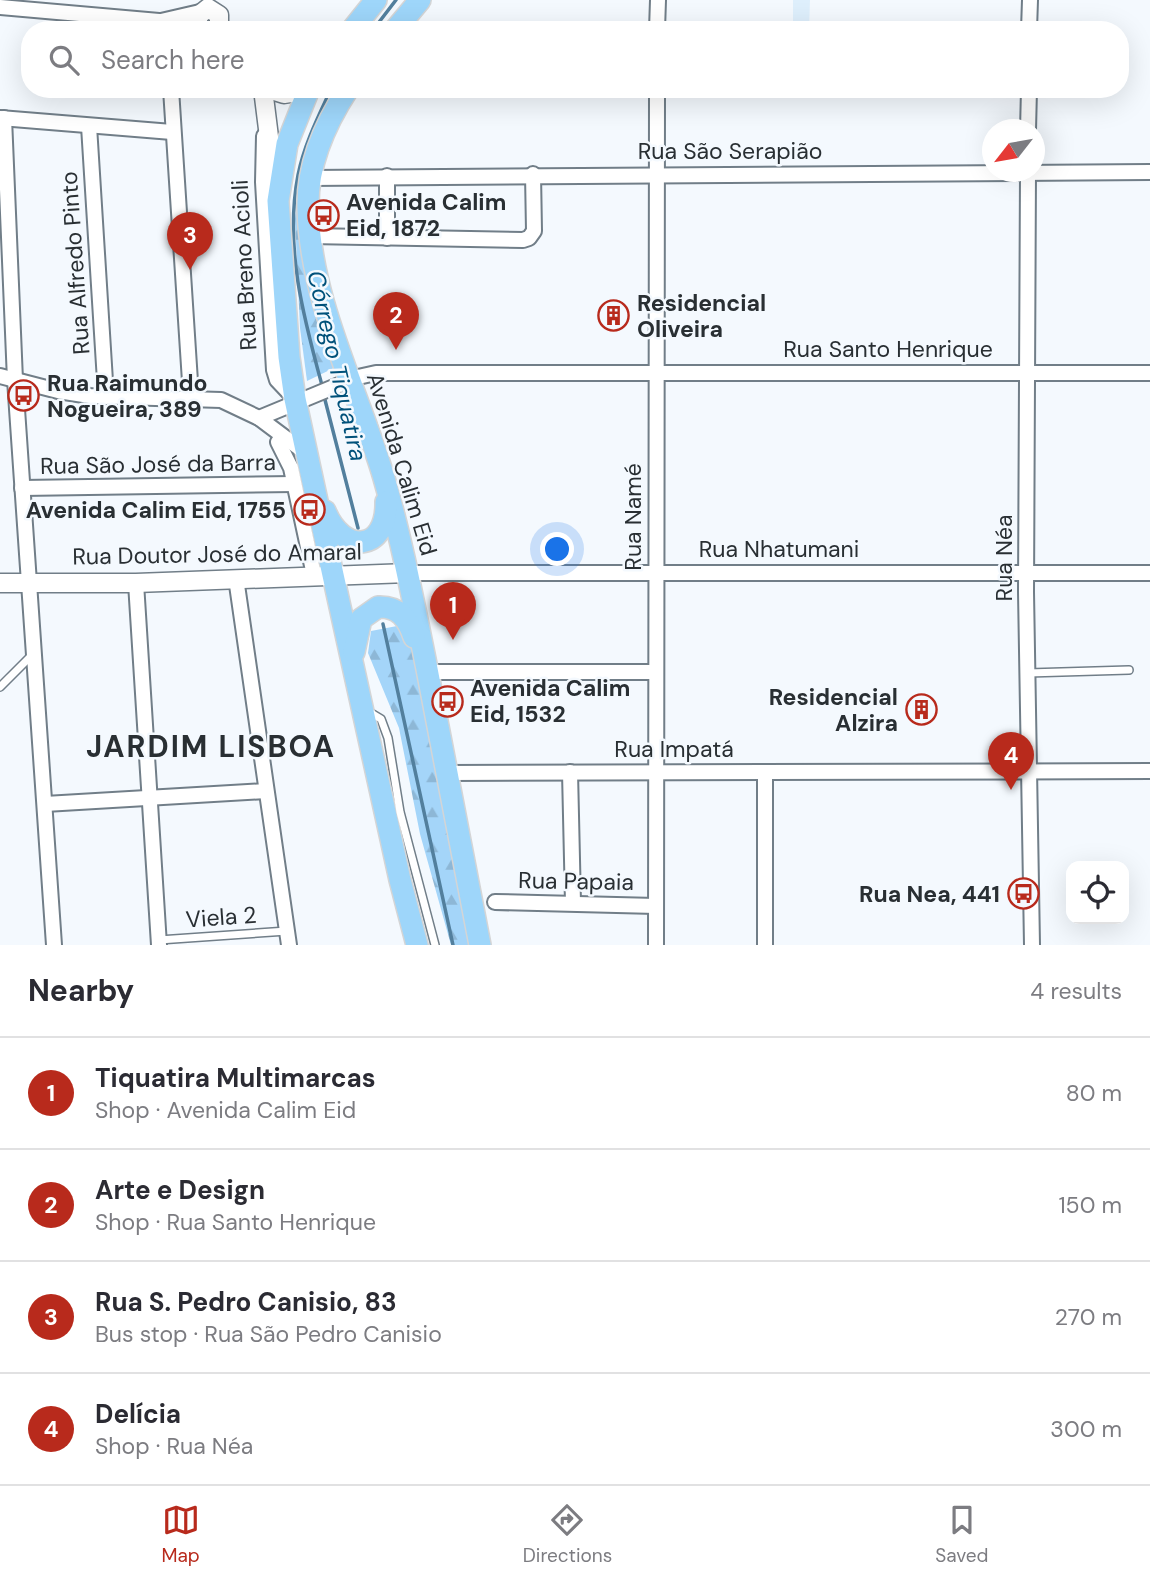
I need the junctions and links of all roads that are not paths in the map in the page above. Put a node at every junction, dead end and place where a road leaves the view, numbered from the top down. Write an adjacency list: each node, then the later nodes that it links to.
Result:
1 (376, 0): 9 (main road)
2 (420, 0): 10 (main road)
3 (658, 0): 11 (street)
4 (1030, 0): 12 (street)
5 (0, 7): 7 (street)
6 (212, 17): 8 (street)
7 (138, 21)
8 (186, 21)
9 (359, 21)
10 (402, 21)
11 (657, 21)
12 (1029, 21)
13 (172, 98): 23 (street)
14 (266, 98): 21 (street, Rua Breno Acioli)
15 (306, 98): 32 (main road)
16 (342, 98): 30 (main road, Avenida Calim Eid)
17 (657, 98): 28 (street, Rua Namé)
18 (1029, 98): 20 (street)
19 (2, 118): 22 (street); 39 (street)
20 (1028, 119)
21 (268, 122): 32 (street, Rua Breno Acioli); 43 (street, Rua Breno Acioli)
22 (89, 126): 23 (street); 41 (street, Rua Alfredo Pinto)
23 (172, 132): 42 (street)
24 (982, 172): 28 (street, Rua São Serapião)
25 (1045, 172): 26 (street, Rua São Serapião)
26 (1150, 172)
27 (533, 174): 28 (street, Rua São Serapião); 29 (street, Rua São Serapião); 34 (street)
28 (656, 174): 35 (street, Rua Namé)
29 (387, 176): 30 (street, Rua São Serapião); 34 (street)
30 (309, 178): 33 (main road, Avenida Calim Eid)
31 (1028, 182): 36 (street, Rua Néa)
32 (278, 201): 43 (main road)
33 (310, 236): 34 (street); 40 (main road, Avenida Calim Eid)
34 (387, 238)
35 (656, 370): 36 (street, Rua Santo Henrique); 40 (street, Rua Santo Henrique); 50 (street, Rua Namé)
36 (1028, 372): 37 (street, Rua Santo Henrique); 52 (street, Rua Néa)
37 (1150, 373)
38 (0, 376): 39 (street)
39 (15, 380): 41 (street); 49 (street)
40 (345, 382): 43 (street, Rua Santo Henrique); 47 (main road, Avenida Calim Eid)
41 (106, 397): 42 (street)
42 (191, 397): 44 (street)
43 (301, 400): 44 (street, Rua Santo Henrique); 46 (main road)
44 (259, 418): 46 (street)
45 (278, 442): 48 (street)
46 (306, 454): 48 (main road)
47 (383, 477): 48 (main road); 51 (main road, Avenida Calim Eid)
48 (304, 484): 49 (street, Rua São José da Barra); 54 (main road)
49 (22, 488): 56 (street)
50 (656, 572): 51 (street, Rua Nhatumani); 52 (street, Rua Nhatumani); 63 (street, Rua Namé)
51 (408, 573): 54 (street, Rua Doutor José do Amaral); 62 (main road, Avenida Calim Eid)
52 (1026, 573): 53 (street, Rua Nhatumani); 64 (street, Rua Néa)
53 (1150, 573)
54 (323, 575): 55 (street, Rua Doutor José do Amaral); 60 (main road)
55 (236, 578): 58 (street, Rua Doutor José do Amaral); 73 (street)
56 (27, 582): 57 (street, Rua Doutor José do Amaral); 58 (street, Rua Doutor José do Amaral); 59 (street)
57 (0, 583)
58 (136, 583): 74 (street)
59 (32, 655): 65 (lane); 75 (street)
60 (354, 670): 62 (main road); 66 (main road)
61 (1129, 670): 64 (lane)
62 (427, 672): 63 (street); 72 (main road, Avenida Calim Eid)
63 (656, 672): 70 (street, Rua Namé)
64 (1027, 673): 67 (street, Rua Néa)
65 (0, 687)
66 (362, 708): 82 (main road); 83 (lane)
67 (1028, 771): 68 (street, Rua Impatá); 71 (street, Rua Impatá); 87 (street, Rua Néa)
68 (1150, 771)
69 (570, 772): 70 (street, Rua Impatá); 72 (street, Rua Impatá); 77 (street)
70 (656, 772): 71 (street, Rua Impatá); 78 (street, Rua Namé)
71 (765, 772): 86 (street)
72 (449, 773): 84 (main road, Avenida Calim Eid)
73 (266, 792): 74 (street); 79 (street)
74 (152, 798): 75 (street); 80 (street)
75 (44, 804): 81 (street)
76 (495, 902): 77 (street, Rua Papaia)
77 (573, 903): 78 (street, Rua Papaia)
78 (656, 906): 85 (street, Rua Namé)
79 (288, 938): 80 (lane, Viela 2)
80 (159, 943)
81 (54, 945)
82 (417, 945)
83 (435, 945)
84 (480, 945)
85 (656, 945)
86 (765, 945)
87 (1032, 945)

